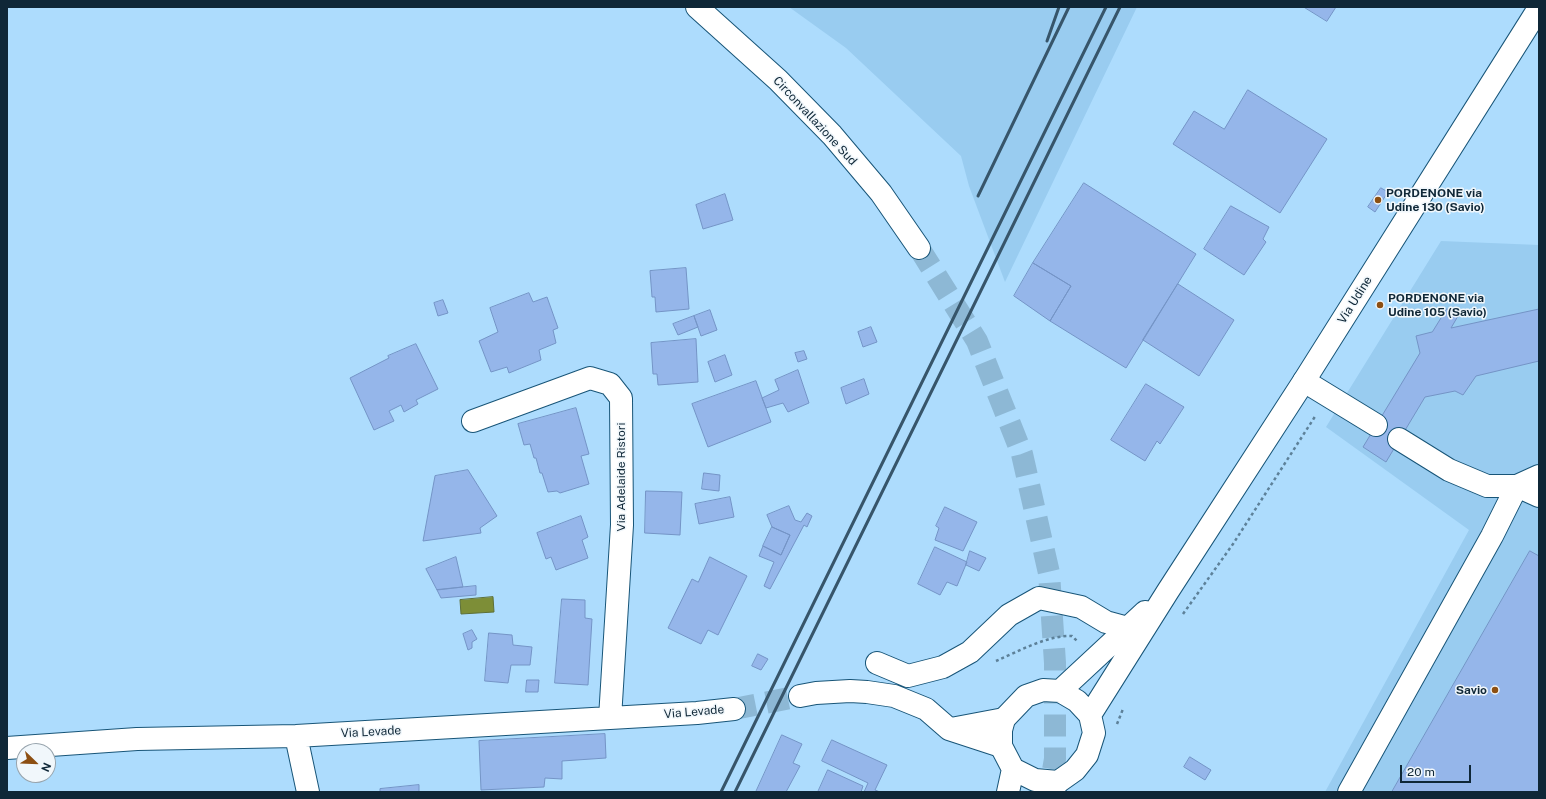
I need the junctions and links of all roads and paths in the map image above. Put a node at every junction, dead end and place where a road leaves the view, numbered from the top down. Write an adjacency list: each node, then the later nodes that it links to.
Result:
1 (697, 7): 3 (main road, Circonvallazione Sud)
2 (1539, 8): 4 (main road, Via Udine)
3 (918, 248)
4 (1304, 381): 5 (main road); 12 (main road, Via Udine)
5 (1328, 395): 7 (main road); 13 (path)
6 (474, 421): 21 (main road, Via Adelaide Ristori)
7 (1376, 425)
8 (1399, 439): 10 (main road)
9 (1539, 476): 10 (main road)
10 (1517, 486): 11 (main road); 32 (main road)
11 (1539, 496)
12 (1168, 591): 14 (main road); 20 (main road)
13 (1178, 621)
14 (1128, 628): 15 (main road); 16 (main road)
15 (877, 663)
16 (1060, 691): 20 (main road); 22 (main road)
17 (800, 696): 24 (main road)
18 (1125, 705): 23 (path)
19 (734, 709): 21 (main road, Via Levade)
20 (1090, 715): 29 (main road)
21 (610, 718): 25 (main road, Via Levade)
22 (1004, 719): 24 (main road); 26 (main road)
23 (1116, 726)
24 (949, 729): 26 (main road)
25 (296, 736): 27 (main road, Via Levade); 30 (main road)
26 (1001, 746): 28 (main road)
27 (7, 748)
28 (1013, 769): 29 (main road); 31 (main road)
29 (1054, 787)
30 (308, 792)
31 (1008, 792)
32 (1349, 792)

